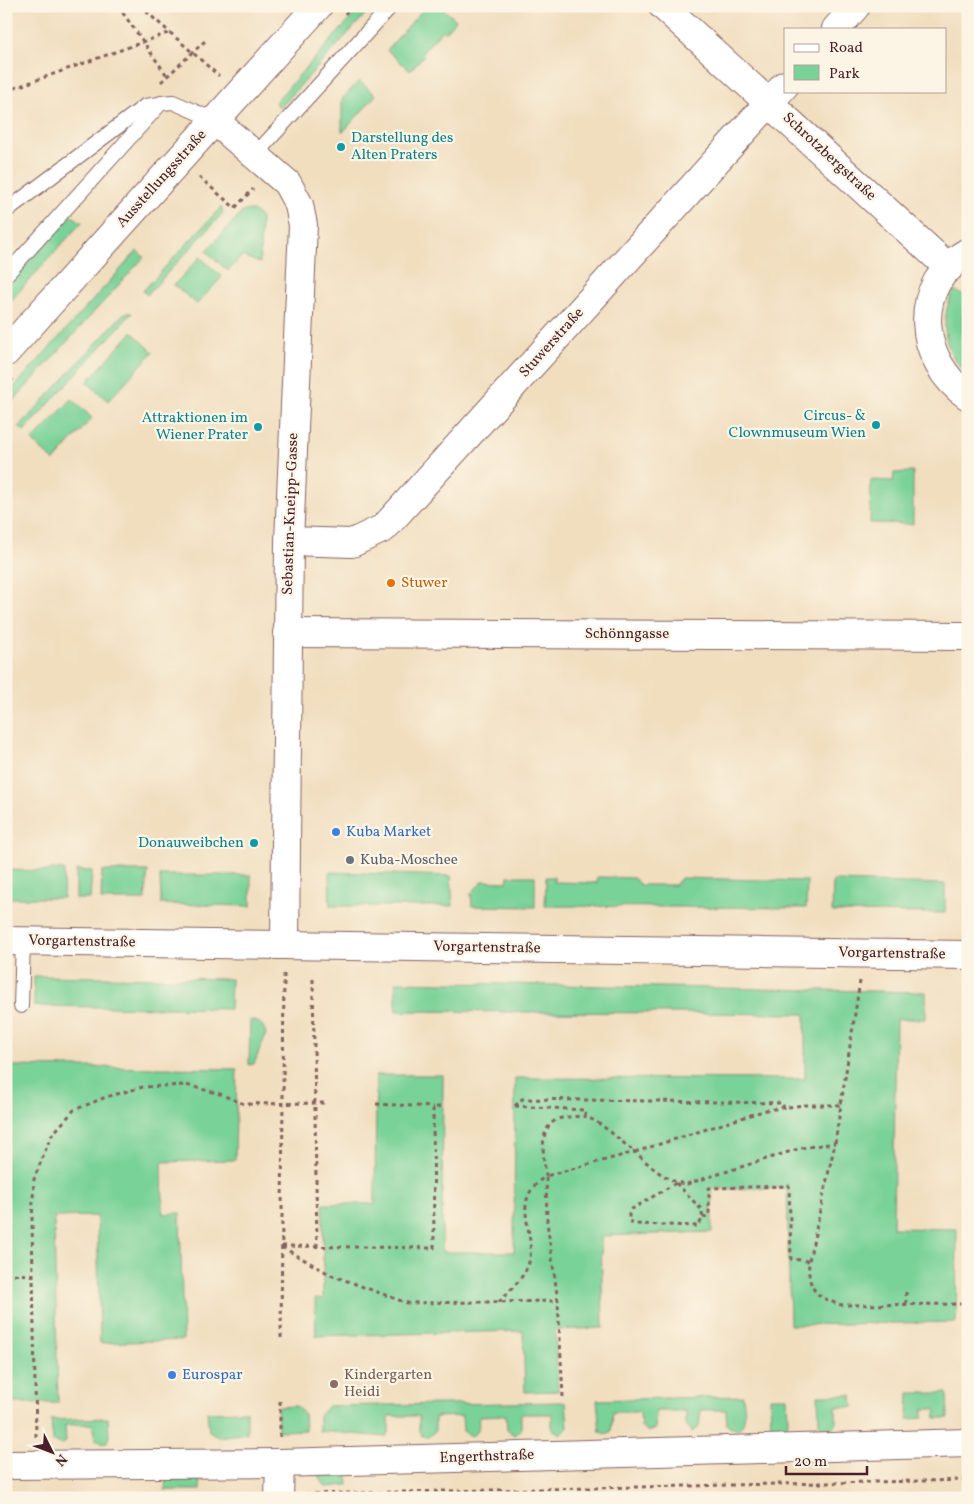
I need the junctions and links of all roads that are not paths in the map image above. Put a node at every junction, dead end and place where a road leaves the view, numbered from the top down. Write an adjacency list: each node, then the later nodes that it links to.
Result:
1 (318, 6): 8 (street, Ausstellungsstraße)
2 (391, 6): 9 (lane)
3 (663, 6): 6 (street, Schrotzbergstraße)
4 (856, 6): 5 (street)
5 (837, 28)
6 (778, 94): 11 (street, Schrotzbergstraße); 15 (street, Stuwerstraße)
7 (160, 103): 8 (lane); 10 (lane); 12 (lane)
8 (214, 120): 9 (street, Sebastian-Kneipp-Gasse); 13 (street, Ausstellungsstraße)
9 (254, 156): 15 (street, Sebastian-Kneipp-Gasse)
10 (6, 212)
11 (958, 260): 14 (street)
12 (6, 275)
13 (6, 352)
14 (968, 396)
15 (289, 541): 16 (street, Sebastian-Kneipp-Gasse)
16 (287, 633): 17 (street, Schönngasse); 19 (street, Sebastian-Kneipp-Gasse)
17 (968, 636)
18 (15, 941): 19 (street, Vorgartenstraße); 21 (lane)
19 (285, 944): 20 (street, Vorgartenstraße)
20 (968, 955)
21 (21, 1006)
22 (968, 1443): 23 (street, Engerthstraße)
23 (280, 1463): 24 (street, Engerthstraße); 25 (street)
24 (6, 1466)
25 (279, 1496)

